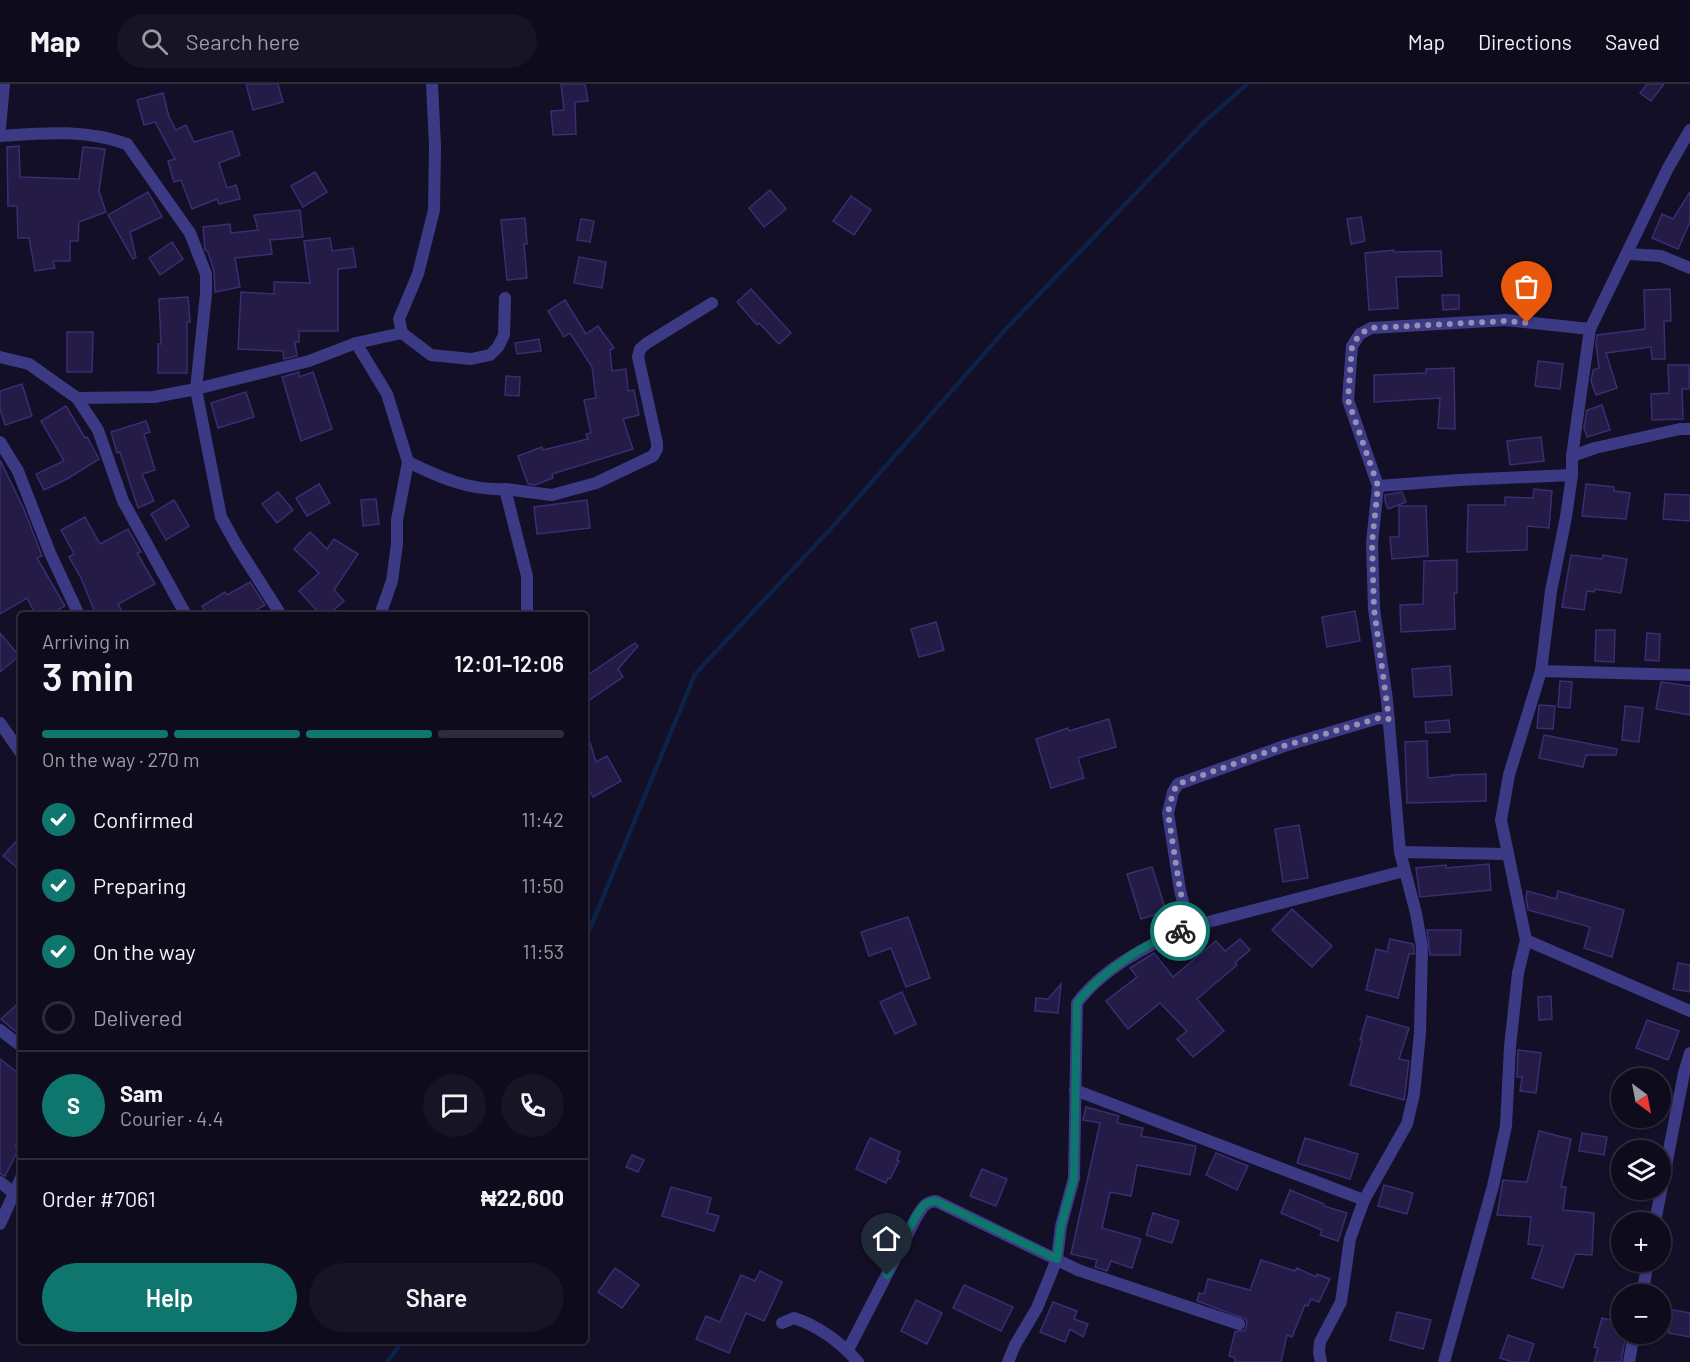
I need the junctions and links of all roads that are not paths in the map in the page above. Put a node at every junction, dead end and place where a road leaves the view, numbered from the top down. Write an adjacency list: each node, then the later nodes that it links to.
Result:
1 (4, 84): 3 (street)
2 (432, 84): 11 (street)
3 (0, 128)
4 (1690, 130): 6 (street)
5 (0, 136): 14 (street)
6 (1628, 254): 7 (street); 10 (street)
7 (1690, 268)
8 (505, 298): 11 (street)
9 (712, 303): 22 (street)
10 (1590, 329): 18 (street); 21 (street)
11 (402, 333): 12 (street)
12 (356, 343): 14 (street); 19 (street)
13 (0, 357): 15 (street)
14 (196, 389): 15 (street); 25 (street)
15 (77, 398): 24 (street)
16 (1690, 429): 18 (street)
17 (0, 442): 23 (street)
18 (1572, 456): 20 (street)
19 (408, 462): 22 (street); 26 (street)
20 (1572, 475): 21 (street); 28 (street)
21 (1378, 486): 30 (street)
22 (505, 489): 27 (street)
23 (78, 612)
24 (184, 612)
25 (279, 612)
26 (381, 612)
27 (527, 612)
28 (1541, 671): 29 (street); 34 (street)
29 (1690, 675)
30 (1389, 719): 33 (street); 36 (street)
31 (0, 723): 32 (street)
32 (18, 749)
33 (1400, 852): 34 (street); 35 (street)
34 (1507, 854): 37 (street)
35 (1404, 871): 36 (street); 46 (street)
36 (1189, 927): 42 (street)
37 (1526, 939): 38 (street); 57 (street)
38 (1690, 1011)
39 (0, 1030): 40 (street)
40 (18, 1044)
41 (1690, 1053): 47 (street)
42 (1075, 1090): 46 (street); 49 (street)
43 (0, 1182): 45 (street)
44 (18, 1186): 45 (street)
45 (15, 1194): 48 (street)
46 (1364, 1200): 56 (street)
47 (1658, 1212)
48 (0, 1224)
49 (1057, 1259): 51 (street); 53 (street); 55 (street)
50 (782, 1323): 53 (street)
51 (1239, 1324)
52 (1632, 1344): 58 (street)
53 (848, 1350): 54 (street)
54 (858, 1362)
55 (1008, 1362)
56 (1322, 1362)
57 (1444, 1362)
58 (1629, 1362)

